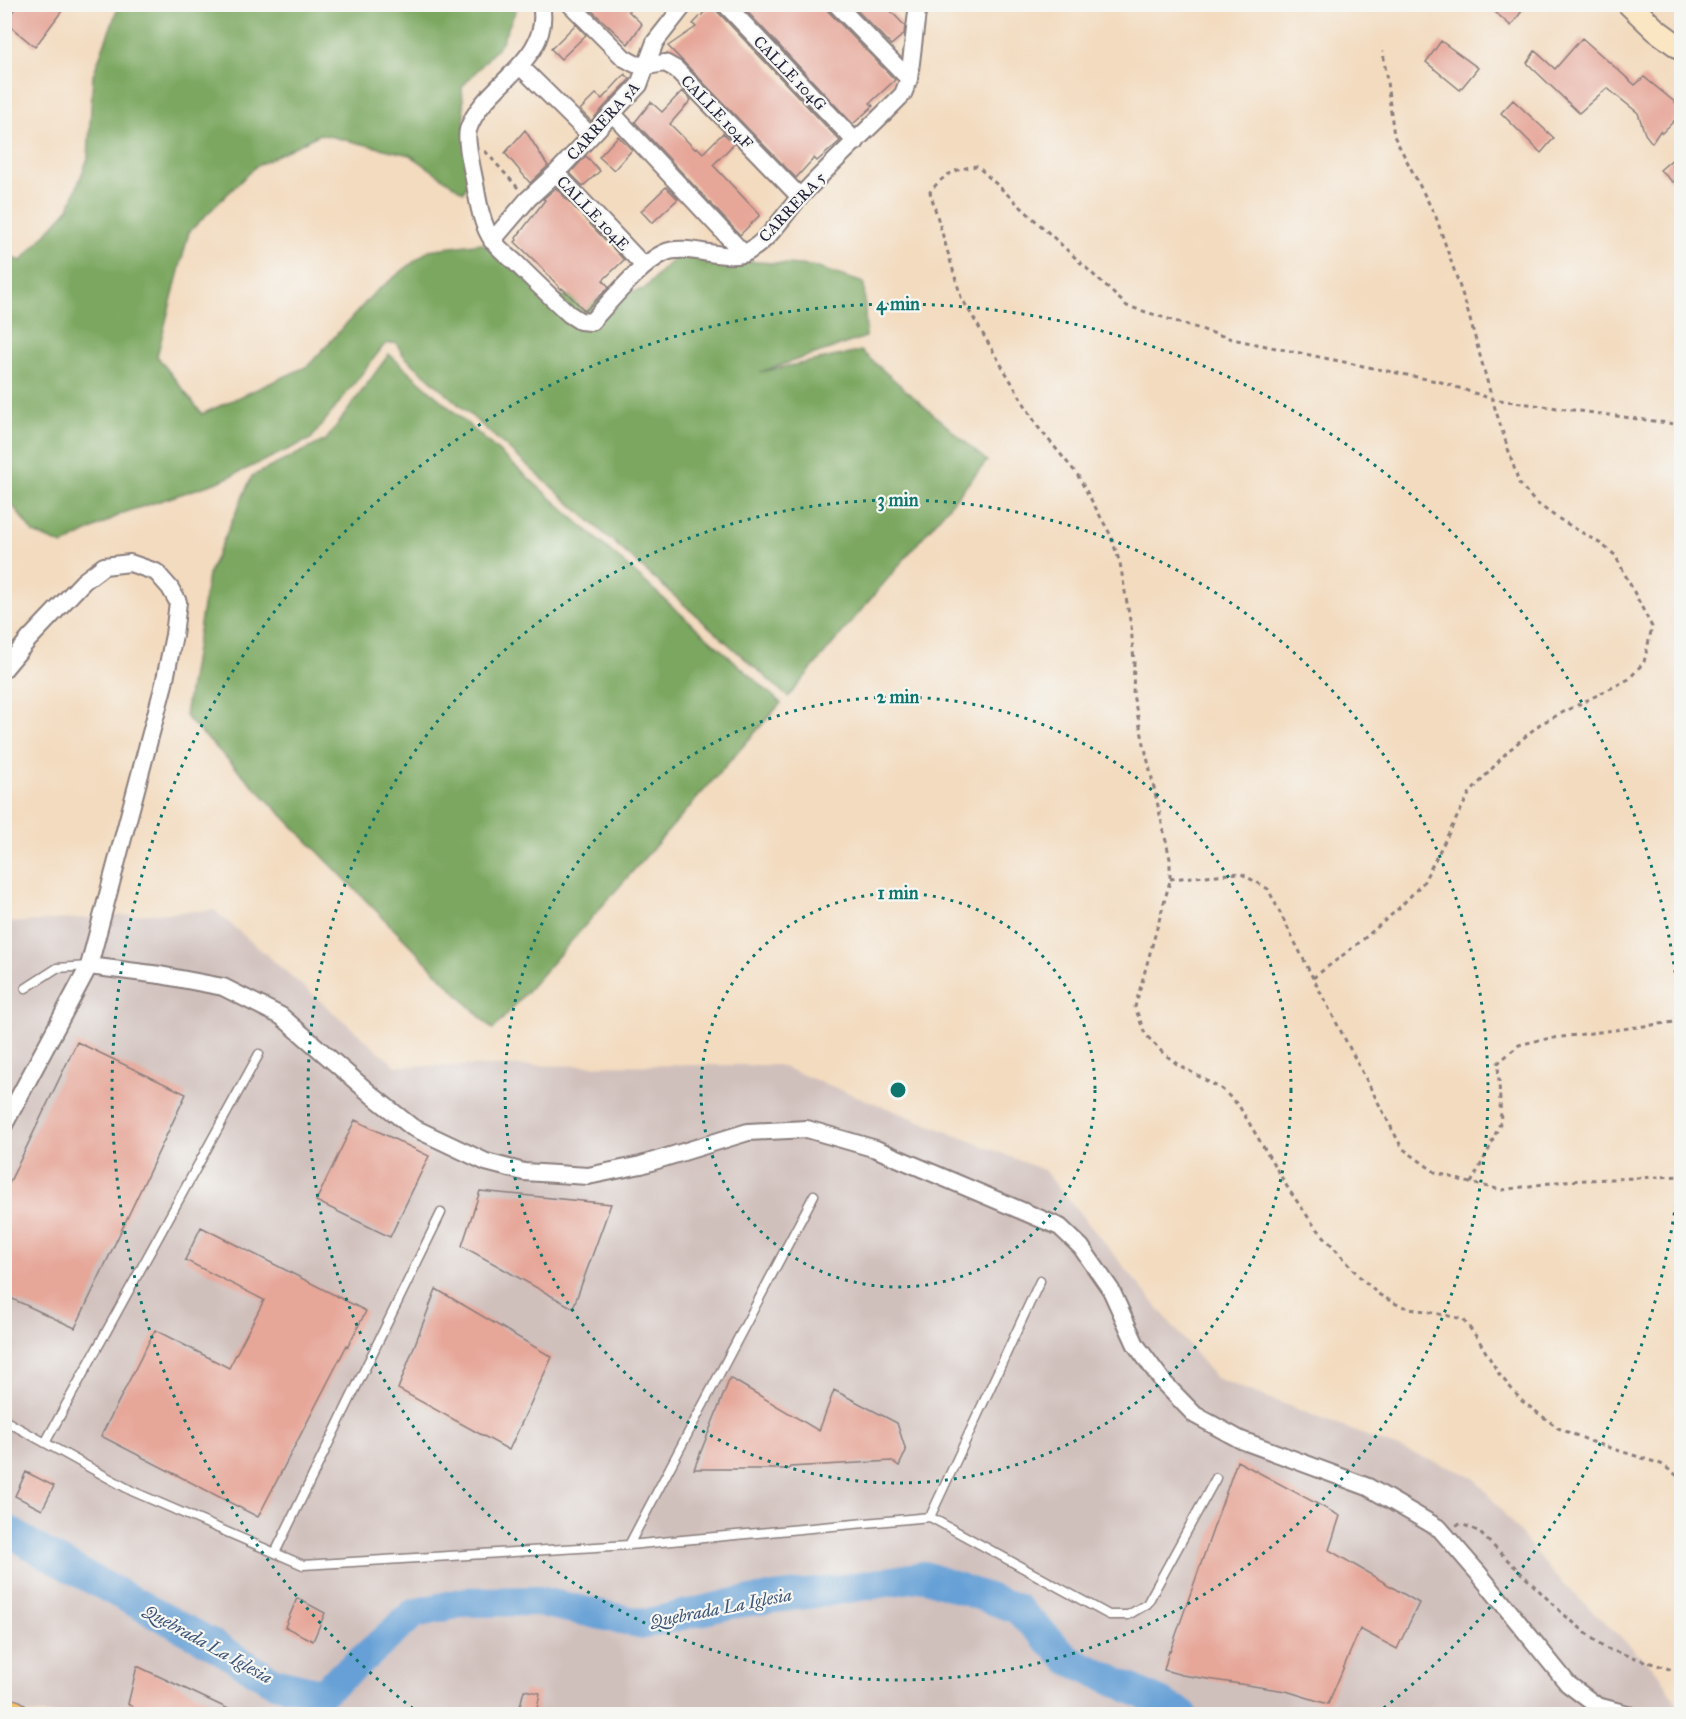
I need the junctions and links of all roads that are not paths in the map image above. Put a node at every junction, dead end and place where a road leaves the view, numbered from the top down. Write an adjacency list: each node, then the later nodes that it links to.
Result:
1 (541, 4): 9 (street)
2 (570, 4): 10 (street, CALLE 104F)
3 (725, 4): 14 (street, CALLE 104G)
4 (836, 4): 11 (street)
5 (918, 4): 11 (street, CARRERA 5)
6 (1629, 4): 8 (main road)
7 (691, 5): 10 (street, CARRERA 5A)
8 (1682, 49)
9 (520, 66): 13 (street); 17 (street)
10 (647, 66): 12 (street, CARRERA 5A); 16 (street, CALLE 104F)
11 (909, 79): 14 (street, CARRERA 5)
12 (612, 113): 13 (street, CARRERA 5A); 18 (street)
13 (590, 135): 15 (street, CARRERA 5A)
14 (856, 142): 16 (street, CARRERA 5)
15 (556, 173): 17 (street, CALLE 104E); 19 (street, CALLE 104E)
16 (800, 197): 18 (street, CARRERA 5)
17 (492, 241): 19 (street, CARRERA 5)
18 (744, 254): 19 (street, CARRERA 5)
19 (644, 267)
20 (4, 669): 21 (street)
21 (89, 966): 22 (lane); 24 (street); 36 (street)
22 (26, 988)
23 (259, 1054): 29 (lane)
24 (4, 1125)
25 (814, 1195): 32 (lane)
26 (441, 1213): 33 (lane)
27 (1040, 1281): 31 (lane)
28 (4, 1420): 29 (lane)
29 (45, 1443): 33 (lane)
30 (1216, 1478): 31 (lane)
31 (930, 1517): 32 (lane)
32 (629, 1545): 33 (lane)
33 (275, 1553)
34 (4, 1711): 35 (highway)
35 (14, 1714)
36 (1627, 1714)

